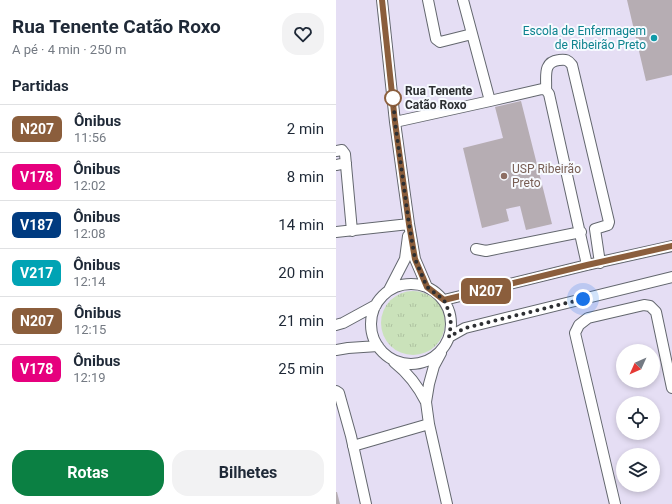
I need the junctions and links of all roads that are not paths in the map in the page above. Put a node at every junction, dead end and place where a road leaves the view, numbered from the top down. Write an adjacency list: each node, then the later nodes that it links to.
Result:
1 (382, 0): 7 (street)
2 (428, 0): 4 (street)
3 (463, 0): 4 (street)
4 (472, 34): 6 (street)
5 (546, 90): 6 (street); 14 (street); 17 (street)
6 (490, 102): 7 (street)
7 (395, 122): 11 (street)
8 (336, 151): 9 (street)
9 (346, 163): 10 (street); 12 (street)
10 (336, 165)
11 (409, 224): 12 (street); 20 (street); 21 (street)
12 (352, 231): 13 (street)
13 (336, 232)
14 (581, 232): 16 (street); 18 (street)
15 (672, 246): 17 (street)
16 (476, 249)
17 (600, 262): 18 (street)
18 (587, 265): 22 (street)
19 (672, 277): 25 (street)
20 (427, 287): 21 (street); 22 (street)
21 (389, 290): 23 (street)
22 (444, 300): 25 (street)
23 (376, 305): 24 (street); 26 (street)
24 (336, 325)
25 (449, 337): 27 (street)
26 (378, 346): 28 (street); 29 (street)
27 (443, 349): 29 (street); 32 (street)
28 (336, 350)
29 (390, 358): 32 (street)
30 (672, 388): 37 (street)
31 (336, 391): 34 (street)
32 (426, 402): 33 (street)
33 (429, 424): 34 (street); 36 (street)
34 (353, 446): 35 (street)
35 (366, 504)
36 (447, 504)
37 (615, 504)

